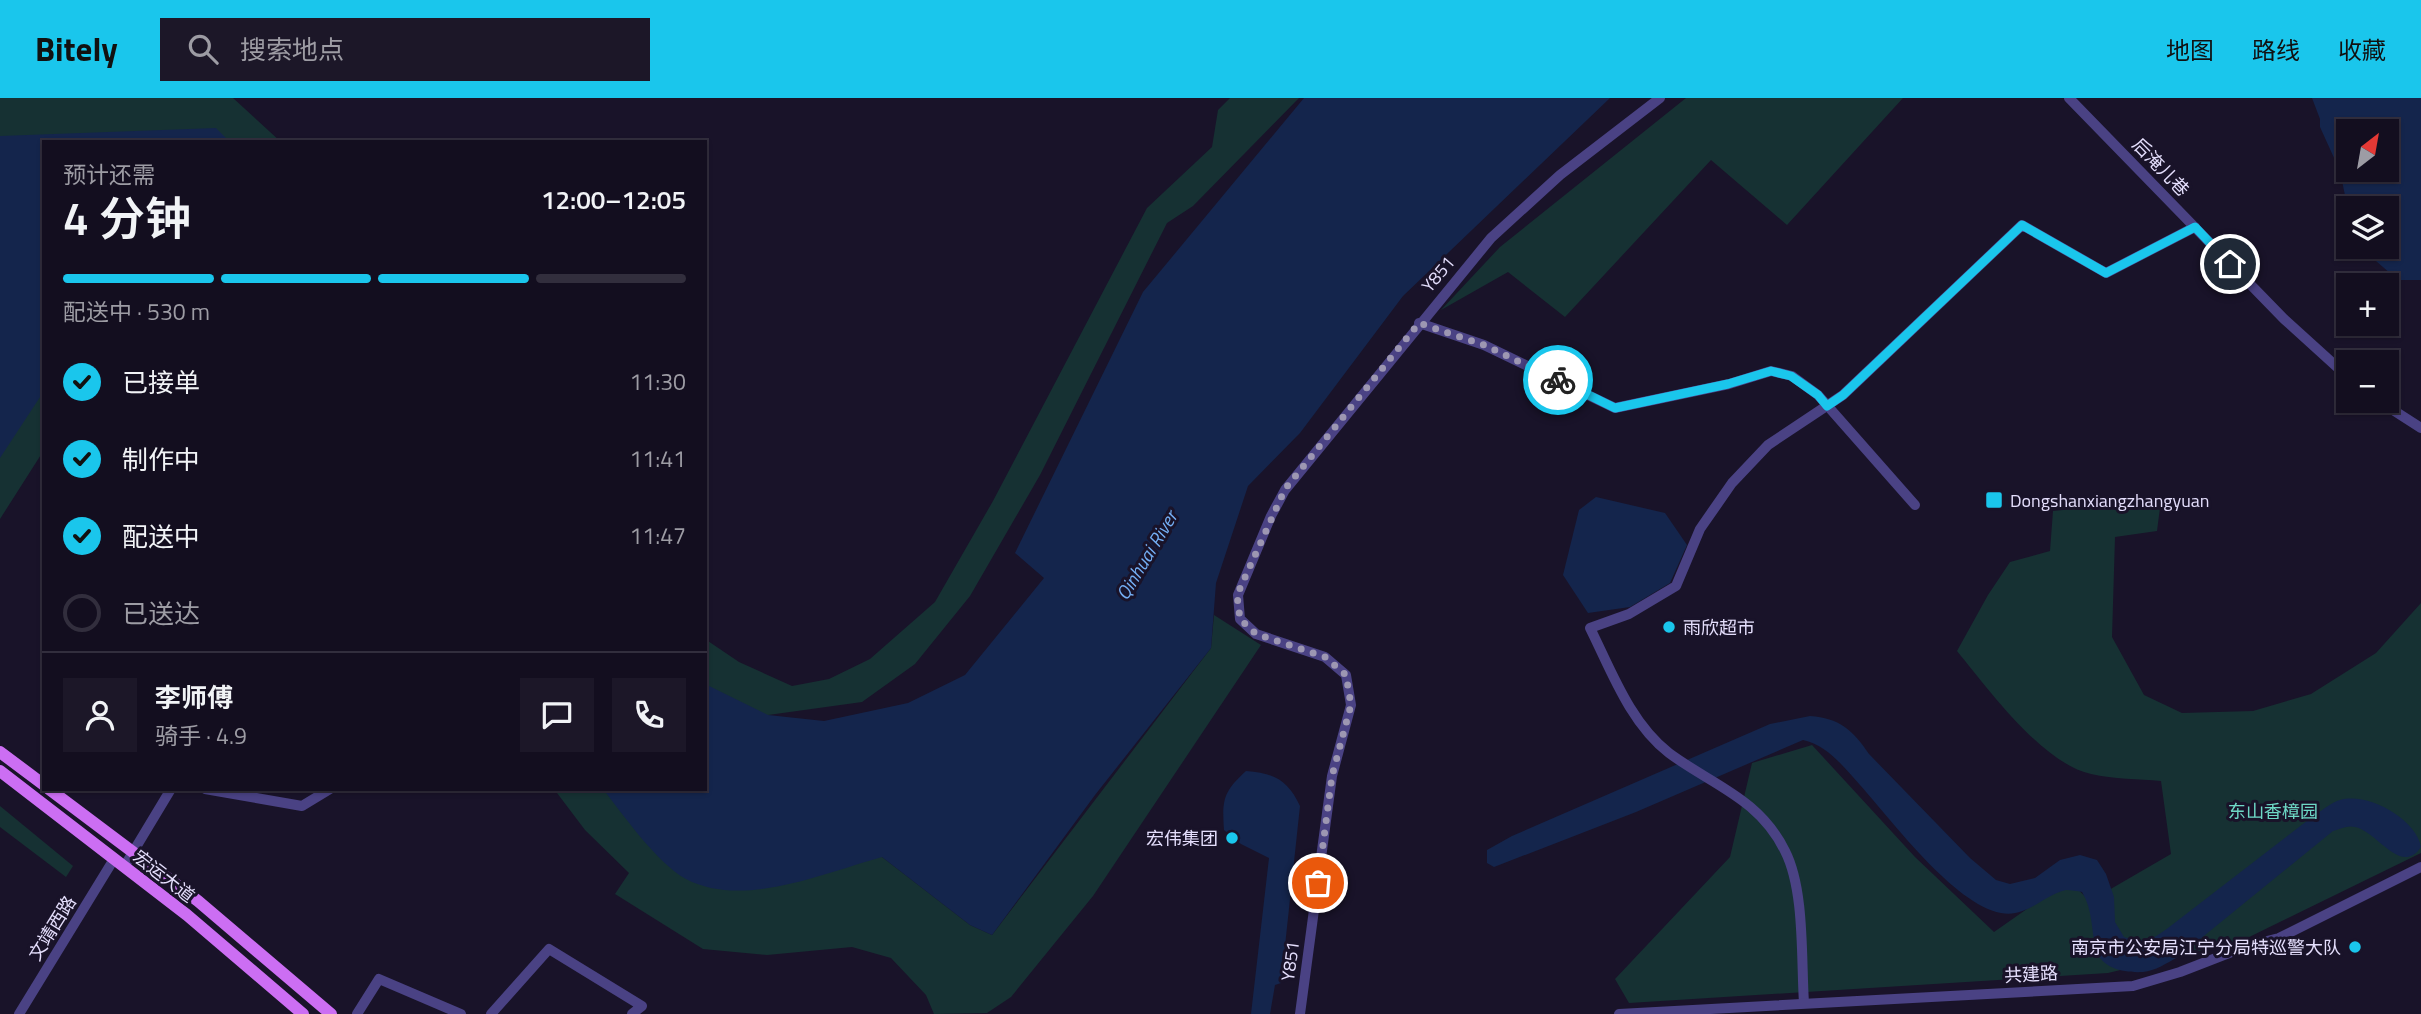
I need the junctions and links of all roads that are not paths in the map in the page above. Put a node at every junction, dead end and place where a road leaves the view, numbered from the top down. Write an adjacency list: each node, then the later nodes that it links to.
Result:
1 (1661, 98): 4 (street, Y851)
2 (2069, 98): 3 (street, 后淹儿巷)
3 (2195, 227): 5 (street, 后淹儿巷); 6 (street)
4 (1419, 323): 6 (street); 28 (street, Y851)
5 (2336, 366)
6 (1827, 406): 9 (street); 20 (street)
7 (2398, 413): 8 (street)
8 (2421, 428)
9 (1915, 505)
10 (0, 752): 12 (main road)
11 (0, 771): 18 (main road, 宏运大道)
12 (42, 784)
13 (52, 791): 17 (main road, 宏运大道)
14 (170, 791): 17 (street, 文靖西路)
15 (216, 791): 16 (street)
16 (328, 791)
17 (132, 853): 18 (street, 文靖西路); 23 (main road, 宏运大道)
18 (119, 863): 21 (street, 文靖西路); 22 (main road, 宏运大道)
19 (2421, 867): 20 (street, 共建路)
20 (1804, 1003): 29 (street, 共建路)
21 (19, 1014)
22 (303, 1014)
23 (331, 1014)
24 (357, 1014): 25 (street)
25 (461, 1014)
26 (491, 1014): 27 (street)
27 (632, 1014)
28 (1300, 1014)
29 (1619, 1014)

